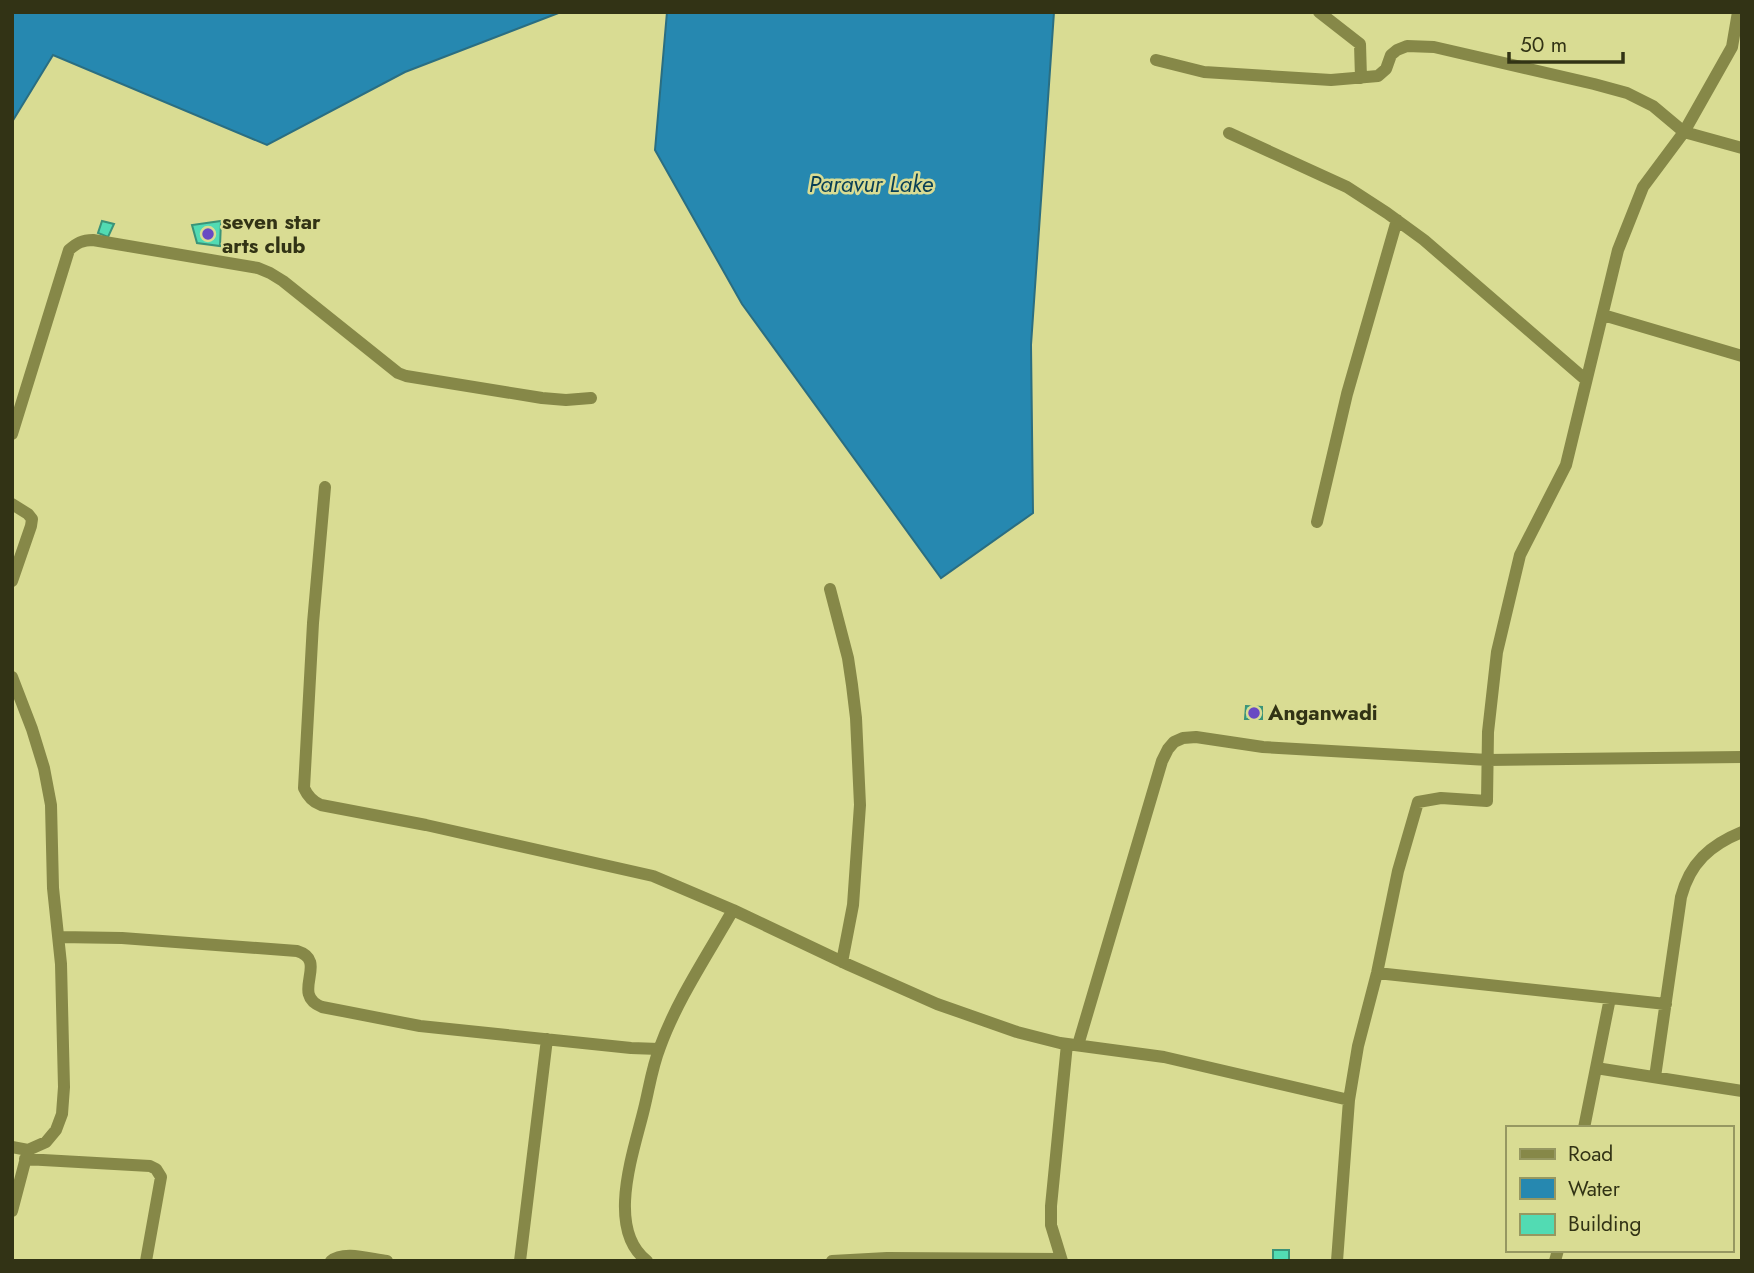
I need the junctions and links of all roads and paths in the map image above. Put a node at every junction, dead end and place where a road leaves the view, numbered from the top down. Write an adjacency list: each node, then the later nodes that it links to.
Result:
1 (1319, 12): 4 (street)
2 (1738, 12): 6 (street)
3 (1156, 60): 4 (street)
4 (1361, 78): 6 (street)
5 (1229, 132): 8 (street)
6 (1684, 132): 7 (street); 9 (street)
7 (1742, 148)
8 (1397, 220): 11 (street); 16 (street)
9 (1603, 315): 10 (street); 11 (street)
10 (1742, 356)
11 (1586, 380): 21 (street)
12 (591, 398): 13 (street)
13 (12, 434)
14 (325, 487): 23 (street)
15 (12, 504): 17 (street)
16 (1317, 522)
17 (12, 581)
18 (830, 589): 25 (street)
19 (12, 677): 24 (street)
20 (1742, 757): 21 (street)
21 (1489, 760): 26 (street); 30 (street)
22 (1742, 832): 28 (street)
23 (733, 911): 25 (street); 31 (street)
24 (59, 937): 29 (street); 38 (street)
25 (842, 962): 30 (street)
26 (1377, 972): 27 (street); 35 (street)
27 (1610, 998): 28 (street); 32 (street)
28 (1666, 1004): 33 (street)
29 (547, 1039): 31 (street); 46 (street)
30 (1072, 1044): 35 (street); 42 (street)
31 (659, 1049): 40 (street)
32 (1596, 1068): 33 (street); 36 (street)
33 (1656, 1077): 34 (street)
34 (1742, 1091)
35 (1349, 1100): 48 (street)
36 (1584, 1126)
37 (12, 1147): 38 (street)
38 (27, 1155): 39 (street); 43 (street)
39 (12, 1212)
40 (641, 1259)
41 (887, 1259): 42 (street); 47 (street)
42 (1061, 1260)
43 (146, 1261)
44 (331, 1261): 45 (street)
45 (387, 1261)
46 (520, 1261)
47 (831, 1261)
48 (1337, 1261)

